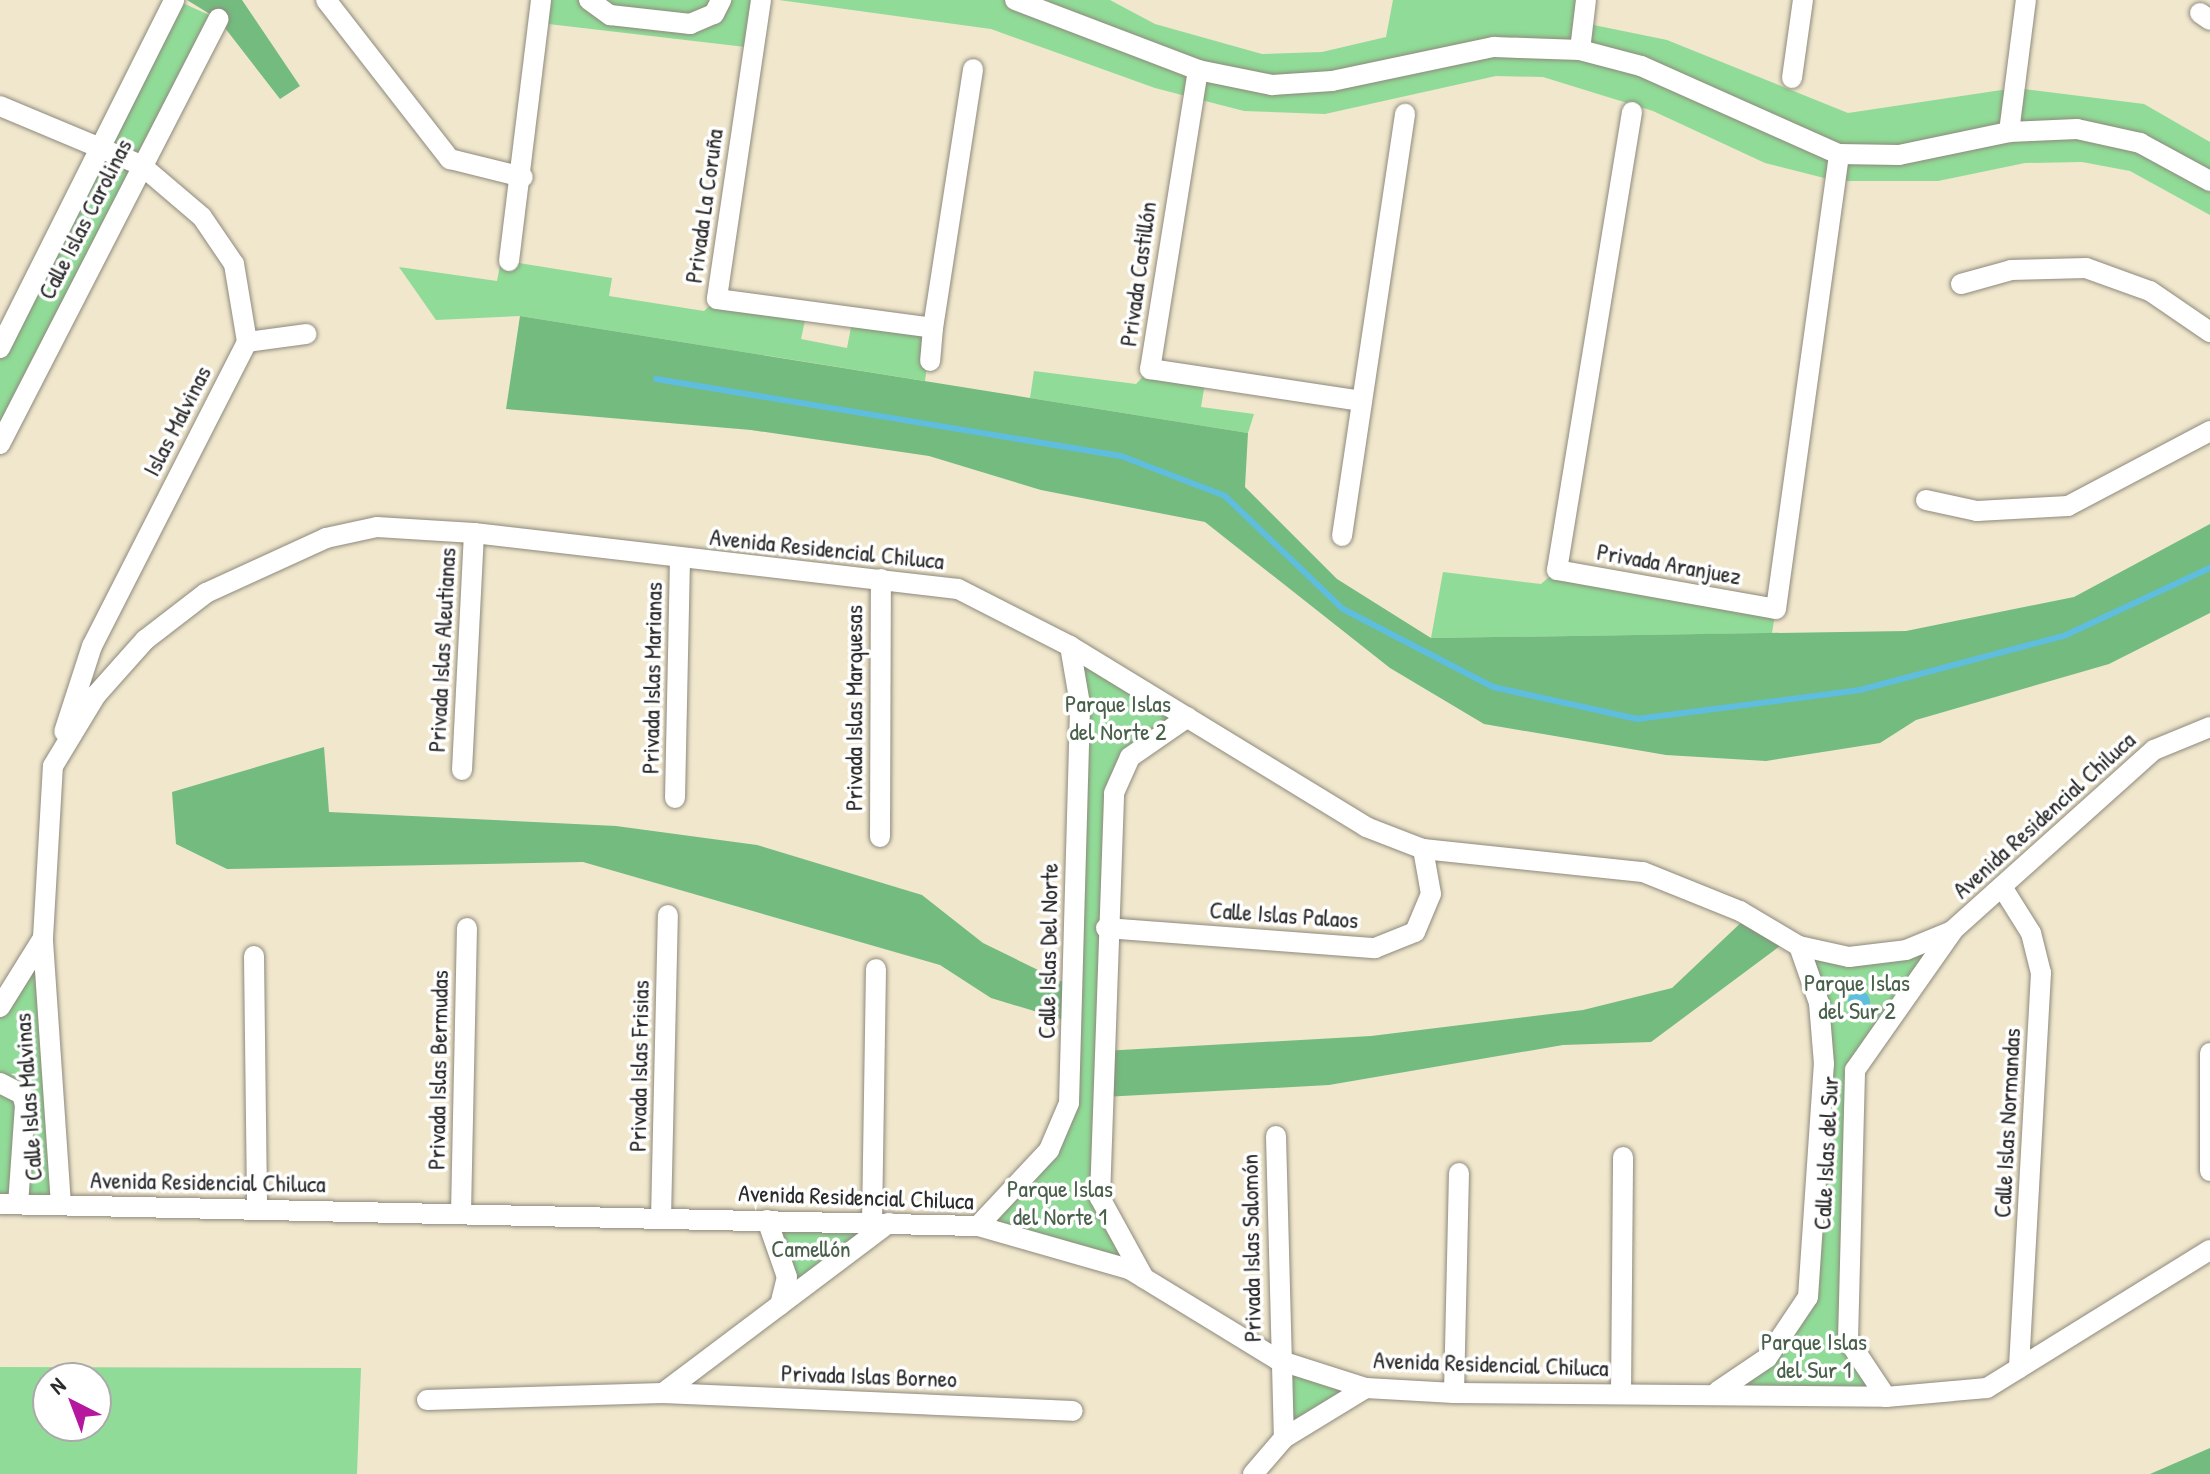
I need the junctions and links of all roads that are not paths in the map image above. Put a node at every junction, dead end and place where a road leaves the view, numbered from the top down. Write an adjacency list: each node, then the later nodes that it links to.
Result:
1 (174, 0): 20 (street, Calle Islas Carolinas)
2 (326, 0): 23 (street)
3 (541, 0): 23 (street)
4 (589, 0): 5 (street)
5 (721, 0)
6 (761, 0): 27 (street, Privada La Coruña)
7 (1015, 0): 14 (street)
8 (1586, 0): 12 (street)
9 (1803, 0): 15 (street)
10 (2026, 0): 19 (street)
11 (218, 19): 22 (street, Calle Islas Carolinas)
12 (1580, 50): 14 (street); 21 (street)
13 (973, 69): 27 (street)
14 (1198, 70): 33 (street, Privada Castillón)
15 (1792, 78)
16 (0, 106): 20 (street)
17 (1632, 112): 21 (street, Privada Aranjuez)
18 (1405, 114): 33 (street)
19 (2009, 132): 21 (street); 24 (street)
20 (99, 145): 22 (street); 31 (street, Calle Islas Carolinas)
21 (1839, 154)
22 (141, 165): 30 (street); 35 (street, Calle Islas Carolinas)
23 (523, 177): 25 (street)
24 (2210, 181)
25 (509, 261)
26 (1961, 284): 28 (street)
27 (933, 328): 32 (street)
28 (2210, 332)
29 (306, 334): 30 (street)
30 (247, 342): 44 (street, Islas Malvinas)
31 (0, 348)
32 (930, 361)
33 (1362, 401): 38 (street)
34 (2210, 431): 36 (street)
35 (0, 444)
36 (1926, 500)
37 (474, 533): 39 (street, Avenida Residencial Chiluca); 44 (street, Avenida Residencial Chiluca); 45 (street, Privada Islas Aleutianas)
38 (1342, 536)
39 (680, 560): 40 (street, Avenida Residencial Chiluca); 46 (street, Privada Islas Marianas)
40 (881, 579): 41 (street, Avenida Residencial Chiluca); 47 (street, Privada Islas Marquesas)
41 (1070, 646): 42 (street, Avenida Residencial Chiluca); 72 (street, Calle Islas Del Norte)
42 (1188, 717): 48 (street, Avenida Residencial Chiluca); 52 (street)
43 (2210, 727): 49 (street, Avenida Residencial Chiluca)
44 (53, 766): 54 (street, Avenida Residencial Chiluca)
45 (462, 770)
46 (675, 798)
47 (880, 837)
48 (1423, 849): 52 (street, Calle Islas Palaos); 55 (street, Avenida Residencial Chiluca)
49 (2004, 890): 53 (street, Avenida Residencial Chiluca); 77 (street, Calle Islas Normandas)
50 (668, 915): 69 (street, Privada Islas Frisias)
51 (467, 928): 68 (street, Privada Islas Bermudas)
52 (1106, 928): 74 (street)
53 (1952, 931): 55 (street, Avenida Residencial Chiluca); 83 (street, Calle Islas del Sur)
54 (43, 938): 58 (street, Avenida Residencial Chiluca); 66 (street, Calle Islas Malvinas)
55 (1799, 946): 79 (street, Calle Islas del Sur)
56 (254, 956): 67 (street)
57 (876, 969): 71 (street)
58 (0, 1007)
59 (2210, 1053): 63 (street)
60 (0, 1083): 65 (street)
61 (1276, 1136): 76 (street, Privada Islas Salomón)
62 (1623, 1157): 82 (street)
63 (2210, 1171)
64 (1459, 1173): 81 (street)
65 (9, 1204): 66 (street, Avenida Residencial Chiluca)
66 (61, 1205): 67 (street, Avenida Residencial Chiluca)
67 (257, 1210): 68 (street, Avenida Residencial Chiluca)
68 (461, 1213): 69 (street, Avenida Residencial Chiluca)
69 (661, 1218): 70 (street, Avenida Residencial Chiluca)
70 (767, 1220): 71 (street, Avenida Residencial Chiluca); 75 (street)
71 (881, 1223): 72 (street, Avenida Residencial Chiluca); 75 (street)
72 (978, 1226): 74 (street, Avenida Residencial Chiluca)
73 (2210, 1250): 77 (street, Avenida Residencial Chiluca)
74 (1144, 1278): 76 (street, Avenida Residencial Chiluca)
75 (780, 1305): 80 (street)
76 (1278, 1360): 78 (street, Avenida Residencial Chiluca); 86 (street, Privada Islas Salomón)
77 (2019, 1368): 83 (street, Avenida Residencial Chiluca)
78 (1366, 1388): 81 (street, Avenida Residencial Chiluca); 86 (street)
79 (1718, 1391): 82 (street, Avenida Residencial Chiluca); 83 (street, Avenida Residencial Chiluca)
80 (663, 1393): 84 (street, Privada Islas Borneo); 85 (street, Privada Islas Borneo)
81 (1454, 1393): 82 (street, Avenida Residencial Chiluca)
82 (1621, 1394)
83 (1886, 1397)
84 (427, 1400)
85 (1073, 1411)
86 (1284, 1438): 87 (street)
87 (1253, 1474)

